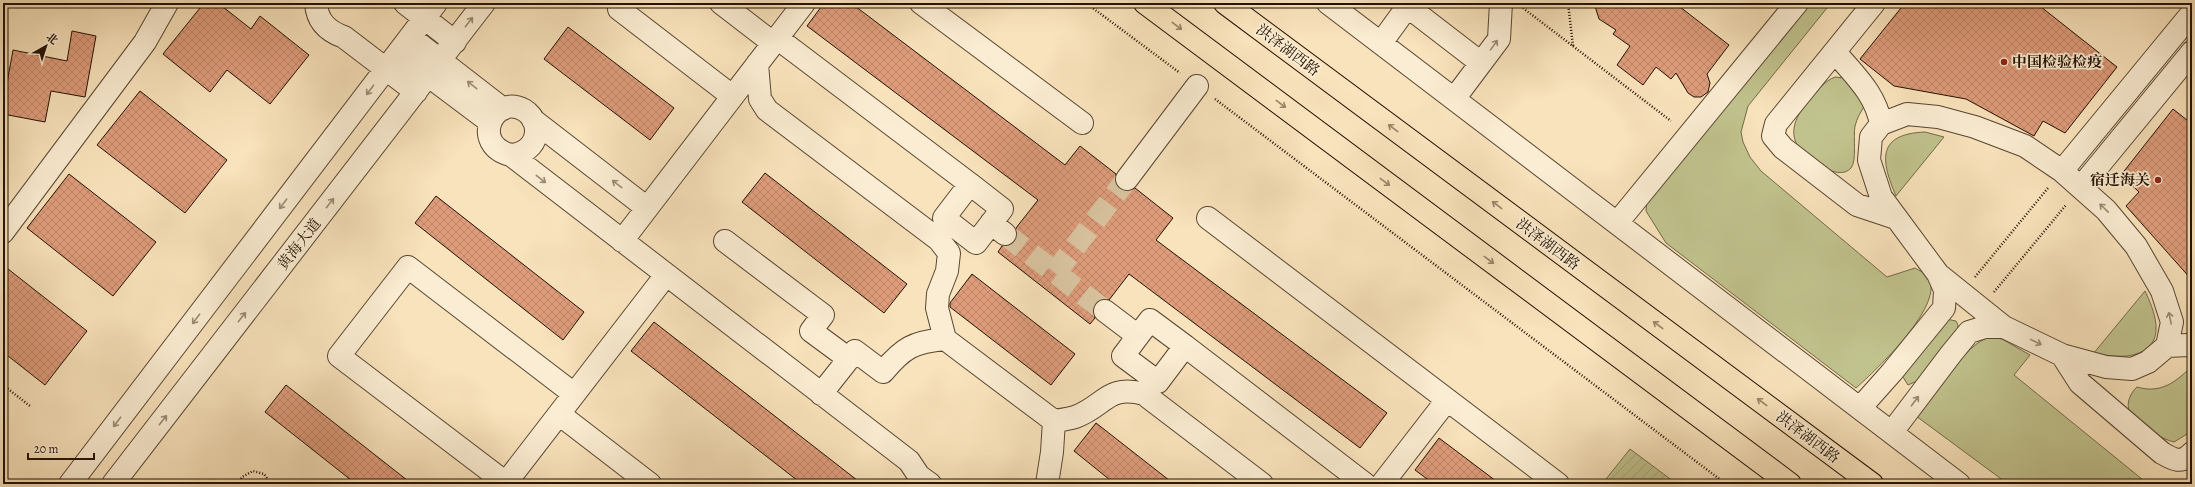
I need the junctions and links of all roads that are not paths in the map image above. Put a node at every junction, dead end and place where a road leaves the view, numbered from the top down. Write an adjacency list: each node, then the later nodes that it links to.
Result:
1 (167, 3): 44 (street)
2 (316, 3): 23 (street)
3 (405, 3): 16 (street)
4 (484, 3): 19 (street, 黄海大道, one-way to 4)
5 (624, 3): 28 (street)
6 (722, 3): 18 (street)
7 (804, 3): 18 (street)
8 (921, 3): 32 (street)
9 (1145, 3): 79 (main road, one-way to 79)
10 (1225, 3): 80 (main road, 洪泽湖西路, one-way to 10)
11 (1328, 3): 20 (street)
12 (1501, 3): 24 (street, one-way to 12)
13 (1797, 3): 42 (street)
14 (1874, 3): 21 (street)
15 (1408, 5): 20 (street); 24 (street)
16 (430, 11): 19 (street); 23 (street)
17 (2192, 13): 35 (street)
18 (775, 40): 25 (street); 37 (street)
19 (455, 42): 26 (street, 黄海大道)
20 (1380, 43): 29 (street)
21 (1835, 52): 33 (street); 41 (street)
22 (2192, 52): 38 (street)
23 (398, 53): 26 (street); 26 (street); 71 (street, one-way to 71)
24 (1481, 63): 29 (street)
25 (757, 64): 28 (street); 47 (street)
26 (428, 76): 30 (street); 72 (street, 黄海大道, one-way to 26)
27 (1198, 86): 36 (street)
28 (732, 96): 39 (street)
29 (1454, 99): 42 (street)
30 (496, 116): 31 (street); 34 (street)
31 (533, 120): 34 (street); 39 (street, one-way to 31)
32 (1082, 123)
33 (1881, 124): 35 (street); 41 (street)
34 (510, 155): 45 (street, one-way to 45)
35 (2062, 171): 38 (street)
36 (1127, 179)
37 (970, 184): 43 (street); 43 (street)
38 (2081, 188): 55 (street, one-way to 38)
39 (647, 208): 45 (street)
40 (1208, 218): 63 (street)
41 (1896, 218): 49 (street)
42 (1617, 223): 64 (street)
43 (959, 229): 47 (street)
44 (3, 232)
45 (622, 241): 48 (street)
46 (725, 241): 58 (street)
47 (945, 247): 53 (street)
48 (666, 274): 61 (street); 62 (street)
49 (1938, 274): 51 (street); 64 (street)
50 (1105, 311): 52 (street)
51 (2004, 327): 57 (street, one-way to 57); 67 (street, one-way to 51)
52 (1138, 336): 54 (street); 59 (street)
53 (945, 339): 58 (street); 66 (street)
54 (1185, 346): 59 (street); 76 (street)
55 (2168, 346): 56 (street); 57 (street)
56 (2192, 346)
57 (2062, 355): 68 (street)
58 (849, 359): 62 (street)
59 (1143, 371): 60 (street)
60 (1130, 390): 66 (street); 75 (street)
61 (574, 394): 65 (street); 70 (street)
62 (822, 394): 69 (street)
63 (1447, 400): 77 (street); 78 (street)
64 (1860, 408): 67 (street)
65 (559, 414): 70 (street); 73 (street)
66 (1054, 421): 74 (street)
67 (1892, 432): 81 (street)
68 (2192, 453)
69 (918, 480)
70 (506, 483)
71 (70, 484)
72 (113, 484)
73 (650, 484)
74 (1047, 484)
75 (1262, 484)
76 (1365, 484)
77 (1382, 484)
78 (1558, 484)
79 (1790, 484)
80 (1872, 484)
81 (1960, 484)

